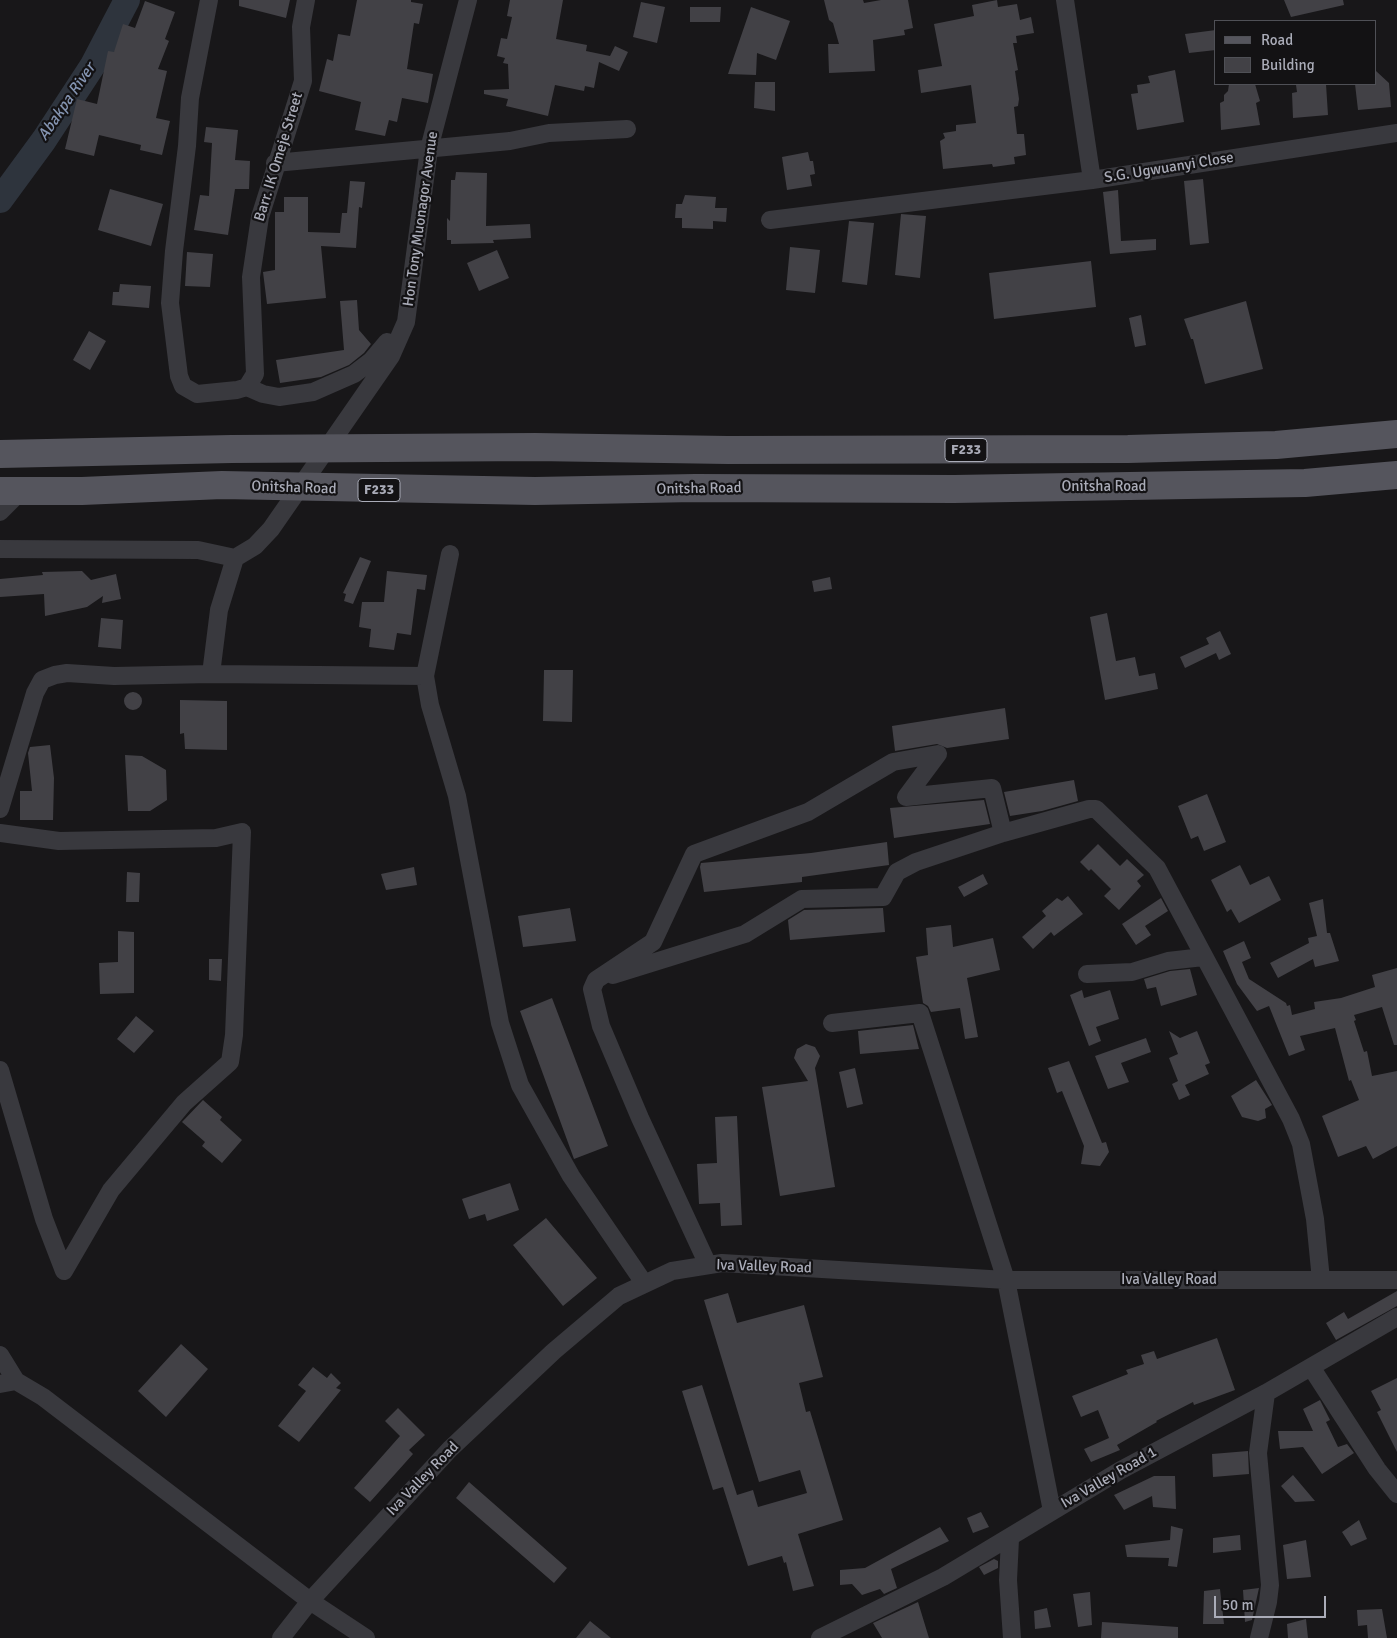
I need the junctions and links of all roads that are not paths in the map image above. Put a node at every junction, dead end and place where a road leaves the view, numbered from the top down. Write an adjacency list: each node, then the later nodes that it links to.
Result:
1 (209, 0): 12 (street)
2 (306, 0): 8 (street, Barr. IK Omeje Street)
3 (468, 0): 7 (street, Hon Tony Muonagor Avenue)
4 (1065, 0): 9 (street, S.G. Ugwuanyi Close)
5 (627, 129): 7 (street)
6 (1397, 133): 9 (street, S.G. Ugwuanyi Close)
7 (429, 149): 8 (street); 11 (street, Hon Tony Muonagor Avenue)
8 (275, 163): 12 (street, Barr. IK Omeje Street)
9 (1092, 180): 10 (street)
10 (770, 220)
11 (406, 322): 12 (street); 20 (street, Hon Tony Muonagor Avenue)
12 (251, 381)
13 (1397, 434): 14 (main road, F233)
14 (0, 454)
15 (1397, 475): 16 (main road, Onitsha Road / F233)
16 (10, 491): 17 (street)
17 (0, 512)
18 (0, 549): 20 (street)
19 (450, 554): 22 (street)
20 (235, 558): 21 (street)
21 (212, 674): 22 (street); 23 (street)
22 (425, 676): 35 (street)
23 (0, 809)
24 (0, 833): 30 (street)
25 (1002, 833): 26 (street); 28 (street); 28 (street)
26 (1203, 957): 27 (street); 33 (street)
27 (1087, 974)
28 (596, 980): 31 (street)
29 (832, 1024): 32 (street)
30 (0, 1070)
31 (708, 1264): 32 (street, Iva Valley Road); 35 (street, Iva Valley Road)
32 (1006, 1280): 33 (street, Iva Valley Road); 42 (street)
33 (1321, 1280): 34 (street, Iva Valley Road)
34 (1397, 1280)
35 (644, 1283): 44 (street, Iva Valley Road)
36 (1397, 1317): 38 (street, Iva Valley Road 1)
37 (0, 1355): 39 (street)
38 (1311, 1367): 40 (street, Iva Valley Road 1); 41 (street)
39 (8, 1383): 44 (street)
40 (1266, 1393): 42 (street, Iva Valley Road 1); 49 (street)
41 (1397, 1494)
42 (1052, 1511): 43 (street, Iva Valley Road 1)
43 (1010, 1539): 47 (street, Iva Valley Road 1); 48 (street)
44 (310, 1601): 45 (street, Iva Valley Road); 46 (street)
45 (281, 1638)
46 (366, 1638)
47 (820, 1638)
48 (1012, 1638)
49 (1259, 1638)

